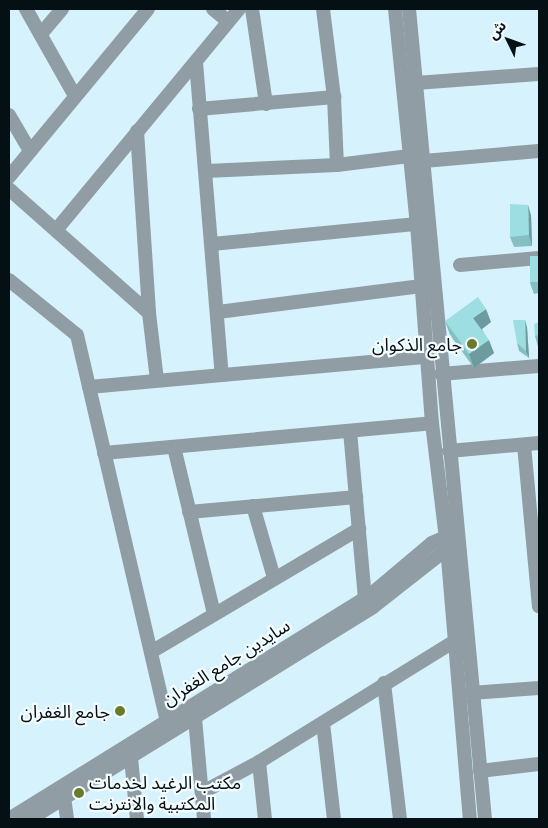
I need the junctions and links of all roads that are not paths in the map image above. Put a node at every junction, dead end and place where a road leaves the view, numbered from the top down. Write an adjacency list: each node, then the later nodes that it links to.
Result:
1 (26, 9): 11 (street)
2 (62, 9): 11 (street)
3 (148, 9): 15 (street)
4 (213, 9): 10 (street)
5 (238, 9): 10 (street)
6 (252, 9): 17 (street)
7 (323, 9): 16 (street)
8 (394, 9): 23 (street)
9 (409, 9): 14 (street)
10 (228, 21): 12 (street)
11 (41, 34): 15 (street)
12 (196, 62): 18 (street); 20 (street)
13 (539, 74): 14 (street)
14 (416, 83): 24 (street)
15 (75, 96): 21 (street)
16 (334, 97): 17 (street); 25 (street)
17 (266, 104): 18 (street)
18 (199, 109): 26 (street)
19 (9, 115): 21 (street)
20 (137, 131): 30 (street); 37 (street)
21 (30, 151): 27 (street)
22 (539, 152): 24 (street)
23 (409, 156): 25 (street); 29 (street)
24 (424, 161): 38 (street)
25 (337, 165): 26 (street)
26 (206, 171): 31 (street)
27 (9, 177)
28 (9, 189): 30 (street)
29 (417, 224): 31 (street); 35 (street)
30 (57, 229): 37 (street)
31 (212, 244): 36 (street)
32 (539, 258): 33 (street)
33 (460, 265)
34 (9, 280): 44 (street)
35 (421, 286): 36 (street); 38 (street)
36 (218, 312): 42 (street)
37 (149, 313): 43 (street)
38 (431, 322): 39 (street); 41 (street)
39 (427, 357): 42 (street); 45 (street)
40 (539, 366): 41 (street)
41 (441, 374): 50 (street)
42 (222, 375): 43 (street)
43 (157, 380): 44 (street)
44 (89, 387): 51 (street)
45 (432, 423): 46 (street); 56 (street)
46 (350, 431): 49 (street); 52 (street)
47 (539, 443): 48 (street)
48 (524, 444): 50 (street); 59 (street)
49 (174, 447): 51 (street); 54 (street)
50 (449, 451): 56 (street)
51 (104, 454): 62 (street)
52 (356, 497): 53 (street); 55 (street)
53 (253, 506): 54 (street); 57 (street)
54 (190, 512): 60 (street)
55 (359, 529): 57 (street); 58 (street)
56 (452, 540): 58 (street, سايدين جامع الغفران); 61 (street); 65 (street); 66 (street, سايدين جامع الغفران)
57 (274, 578): 60 (street)
58 (365, 598): 67 (street, سايدين جامع الغفران)
59 (539, 606)
60 (214, 614): 62 (street)
61 (455, 640): 63 (street); 83 (street)
62 (151, 652): 67 (street)
63 (384, 682): 68 (street); 82 (street)
64 (539, 688): 65 (street)
65 (471, 694): 72 (street)
66 (195, 718): 69 (street, سايدين جامع الغفران); 74 (street)
67 (166, 721): 73 (street, سايدين جامع الغفران)
68 (323, 723): 70 (street); 81 (street)
69 (131, 758): 73 (street, سايدين جامع الغفران); 78 (street)
70 (259, 762): 74 (street); 80 (street)
71 (539, 764): 72 (street)
72 (480, 771): 84 (street)
73 (63, 792): 75 (street, سايدين جامع الغفران); 76 (street, سايدين جامع الغفران); 77 (street)
74 (203, 792): 79 (street)
75 (9, 819)
76 (30, 819)
77 (67, 819)
78 (137, 819)
79 (204, 819)
80 (265, 819)
81 (334, 819)
82 (400, 819)
83 (470, 819)
84 (484, 819)

